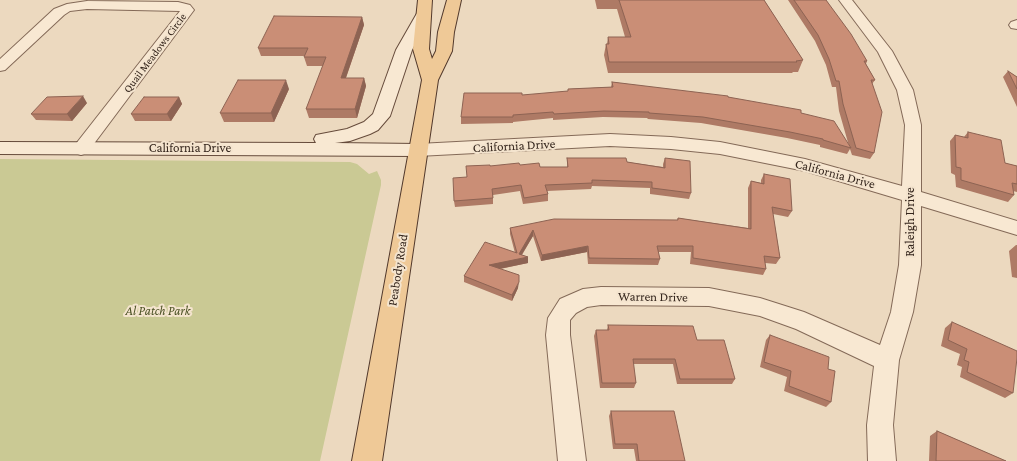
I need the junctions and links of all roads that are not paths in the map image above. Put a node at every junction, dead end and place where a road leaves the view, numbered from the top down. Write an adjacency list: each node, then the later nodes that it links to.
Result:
1 (454, 0): 5 (main road, Peabody Road)
2 (845, 0): 10 (street, Raleigh Drive)
3 (424, 7): 5 (main road, Peabody Road); 7 (street)
4 (0, 67): 8 (street, Quail Meadows Circle)
5 (430, 80): 9 (main road, Peabody Road)
6 (0, 148): 8 (street, California Drive)
7 (193, 148): 8 (street, California Drive); 9 (street, California Drive)
8 (81, 149)
9 (418, 150): 10 (street, California Drive); 13 (main road, Peabody Road)
10 (911, 195): 11 (street, California Drive); 12 (street, Raleigh Drive)
11 (1017, 228)
12 (888, 360): 14 (street, Warren Drive); 15 (street, Raleigh Drive)
13 (367, 461)
14 (572, 461)
15 (882, 461)

